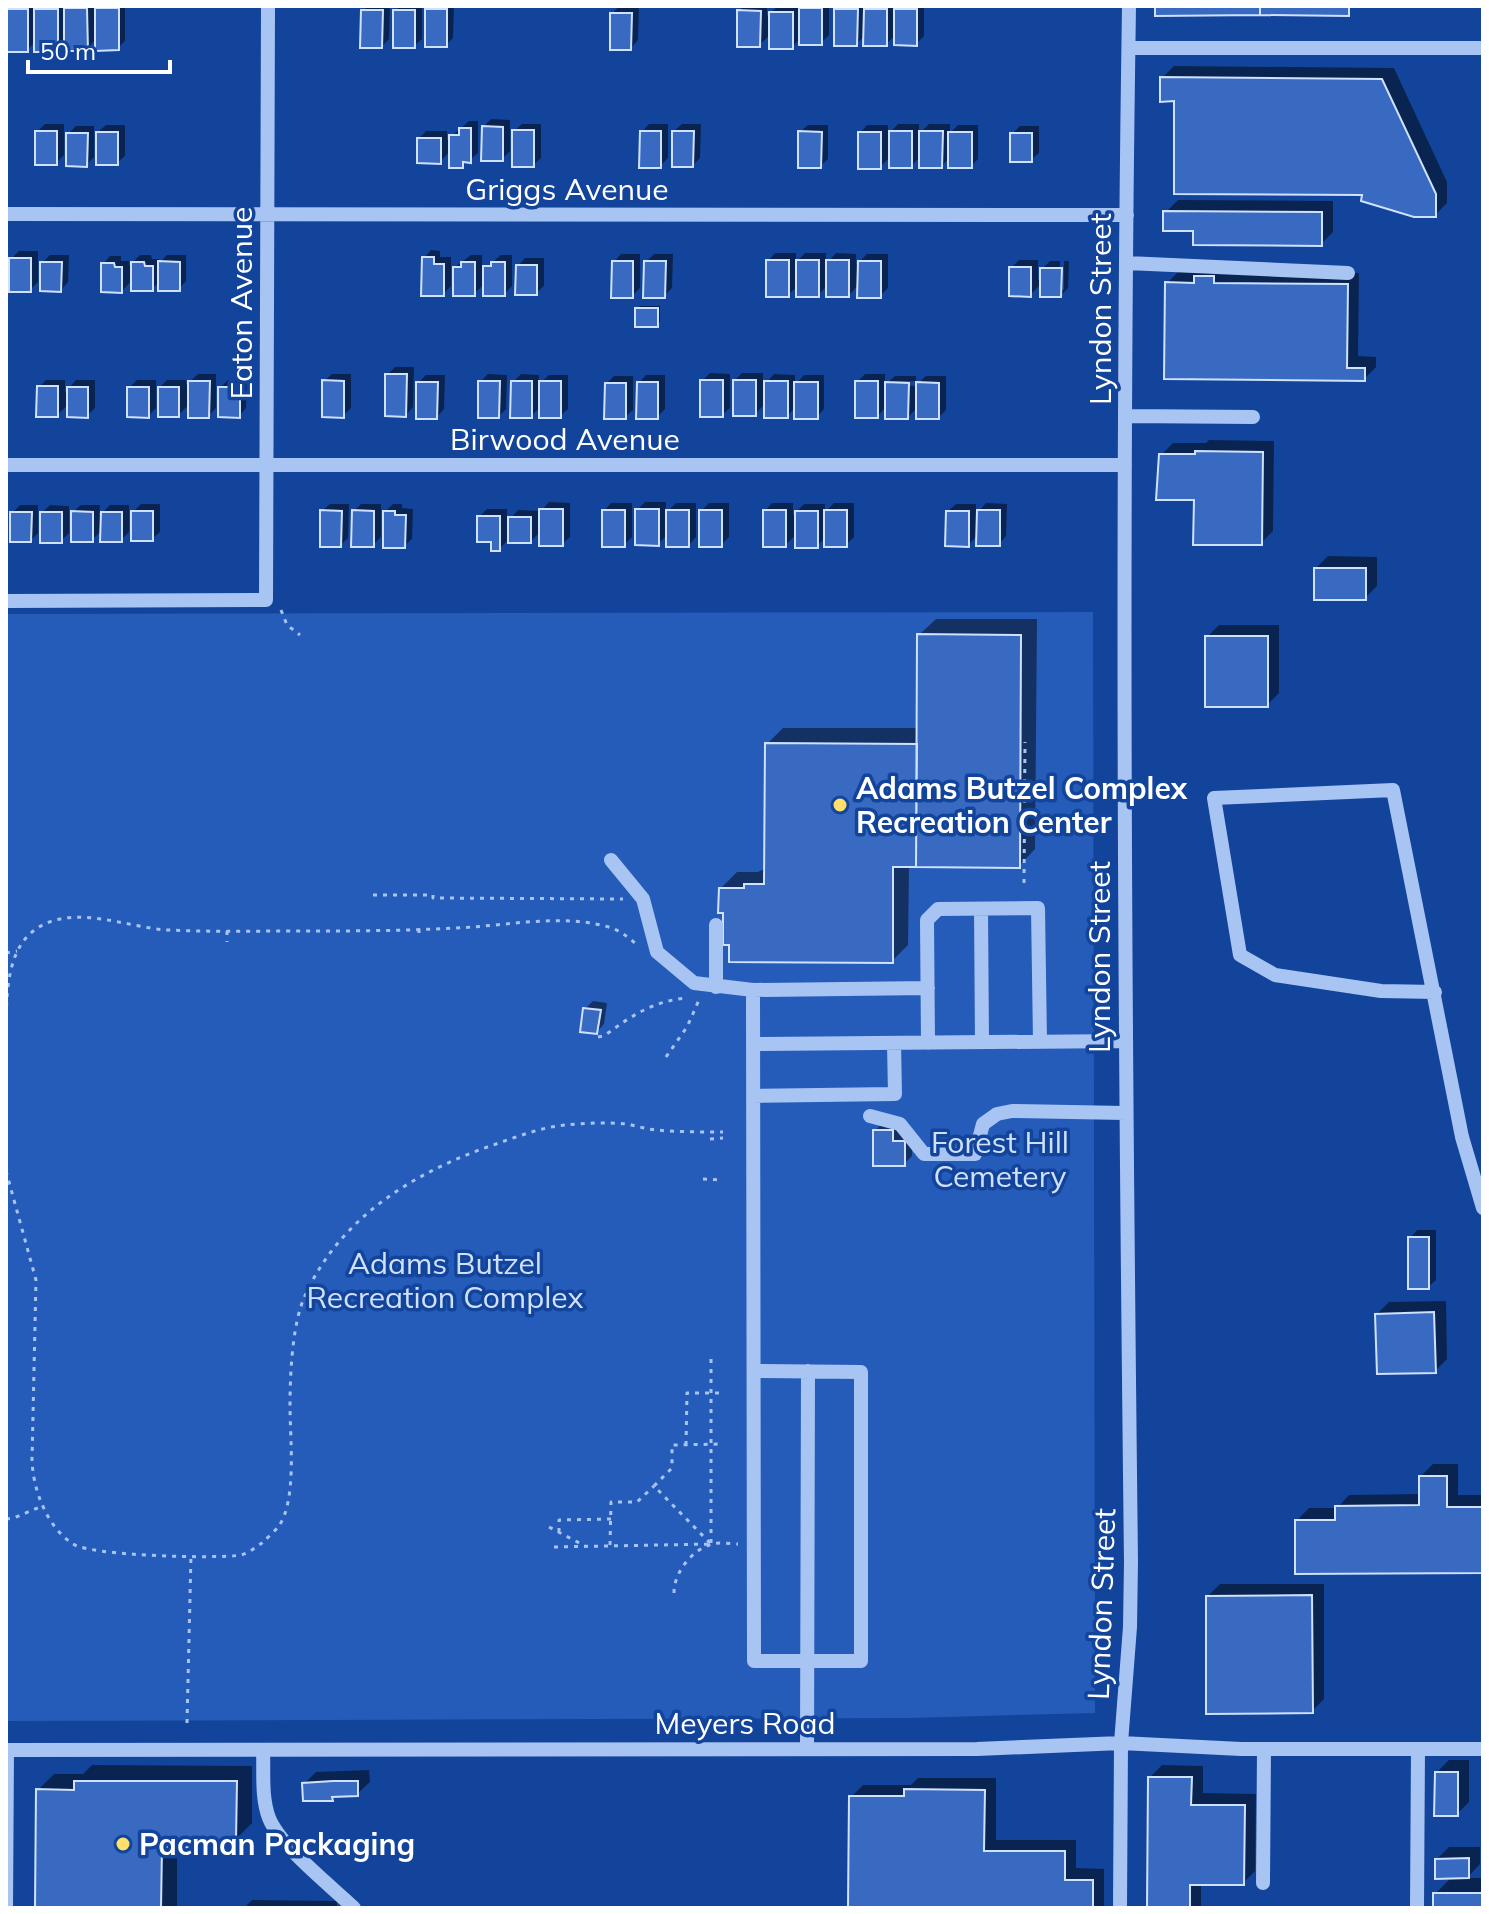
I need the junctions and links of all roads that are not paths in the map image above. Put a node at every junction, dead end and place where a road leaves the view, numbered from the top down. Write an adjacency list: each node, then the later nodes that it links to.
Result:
1 (268, 6): 6 (street, Eaton Avenue)
2 (1129, 6): 3 (street, Lyndon Street)
3 (1129, 48): 4 (street); 7 (street, Lyndon Street)
4 (1483, 48)
5 (6, 214): 6 (street, Griggs Avenue)
6 (267, 215): 7 (street, Griggs Avenue); 14 (street, Eaton Avenue)
7 (1127, 215): 8 (street, Lyndon Street)
8 (1127, 263): 9 (street); 10 (street, Lyndon Street)
9 (1348, 273)
10 (1125, 416): 11 (street); 13 (street, Lyndon Street)
11 (1253, 417)
12 (6, 465): 14 (street, Birwood Avenue)
13 (1125, 465): 14 (street, Birwood Avenue); 23 (street, Lyndon Street)
14 (268, 466): 15 (street, Eaton Avenue)
15 (6, 601)
16 (611, 860): 19 (street)
17 (981, 909): 20 (street); 24 (street); 25 (street)
18 (716, 925): 19 (street)
19 (716, 987): 21 (street)
20 (928, 988): 21 (street); 27 (street)
21 (753, 990): 28 (street)
22 (1435, 992): 22 (street); 34 (street)
23 (1126, 1041): 25 (street); 30 (street, Lyndon Street)
24 (982, 1042): 25 (street); 27 (street)
25 (1040, 1042)
26 (894, 1043): 27 (street); 28 (street); 29 (street)
27 (928, 1043)
28 (753, 1044): 29 (street)
29 (753, 1096): 35 (street)
30 (1125, 1113): 33 (street); 38 (street, Lyndon Street)
31 (870, 1116): 33 (street)
32 (905, 1154): 33 (street)
33 (924, 1154)
34 (1483, 1208)
35 (754, 1371): 36 (street); 37 (street)
36 (808, 1371): 37 (street); 37 (street)
37 (807, 1661): 39 (street)
38 (1121, 1743): 39 (street, Meyers Road); 40 (street, Meyers Road); 49 (street, Lyndon Street)
39 (807, 1749): 44 (street, Meyers Road)
40 (1264, 1749): 41 (street, Meyers Road); 46 (street)
41 (1418, 1749): 42 (street, Meyers Road); 50 (street)
42 (1483, 1749)
43 (6, 1750): 44 (street, Meyers Road); 45 (street)
44 (263, 1750): 48 (street)
45 (6, 1872): 47 (street)
46 (1263, 1883)
47 (6, 1908)
48 (354, 1908)
49 (1120, 1908)
50 (1417, 1908)

